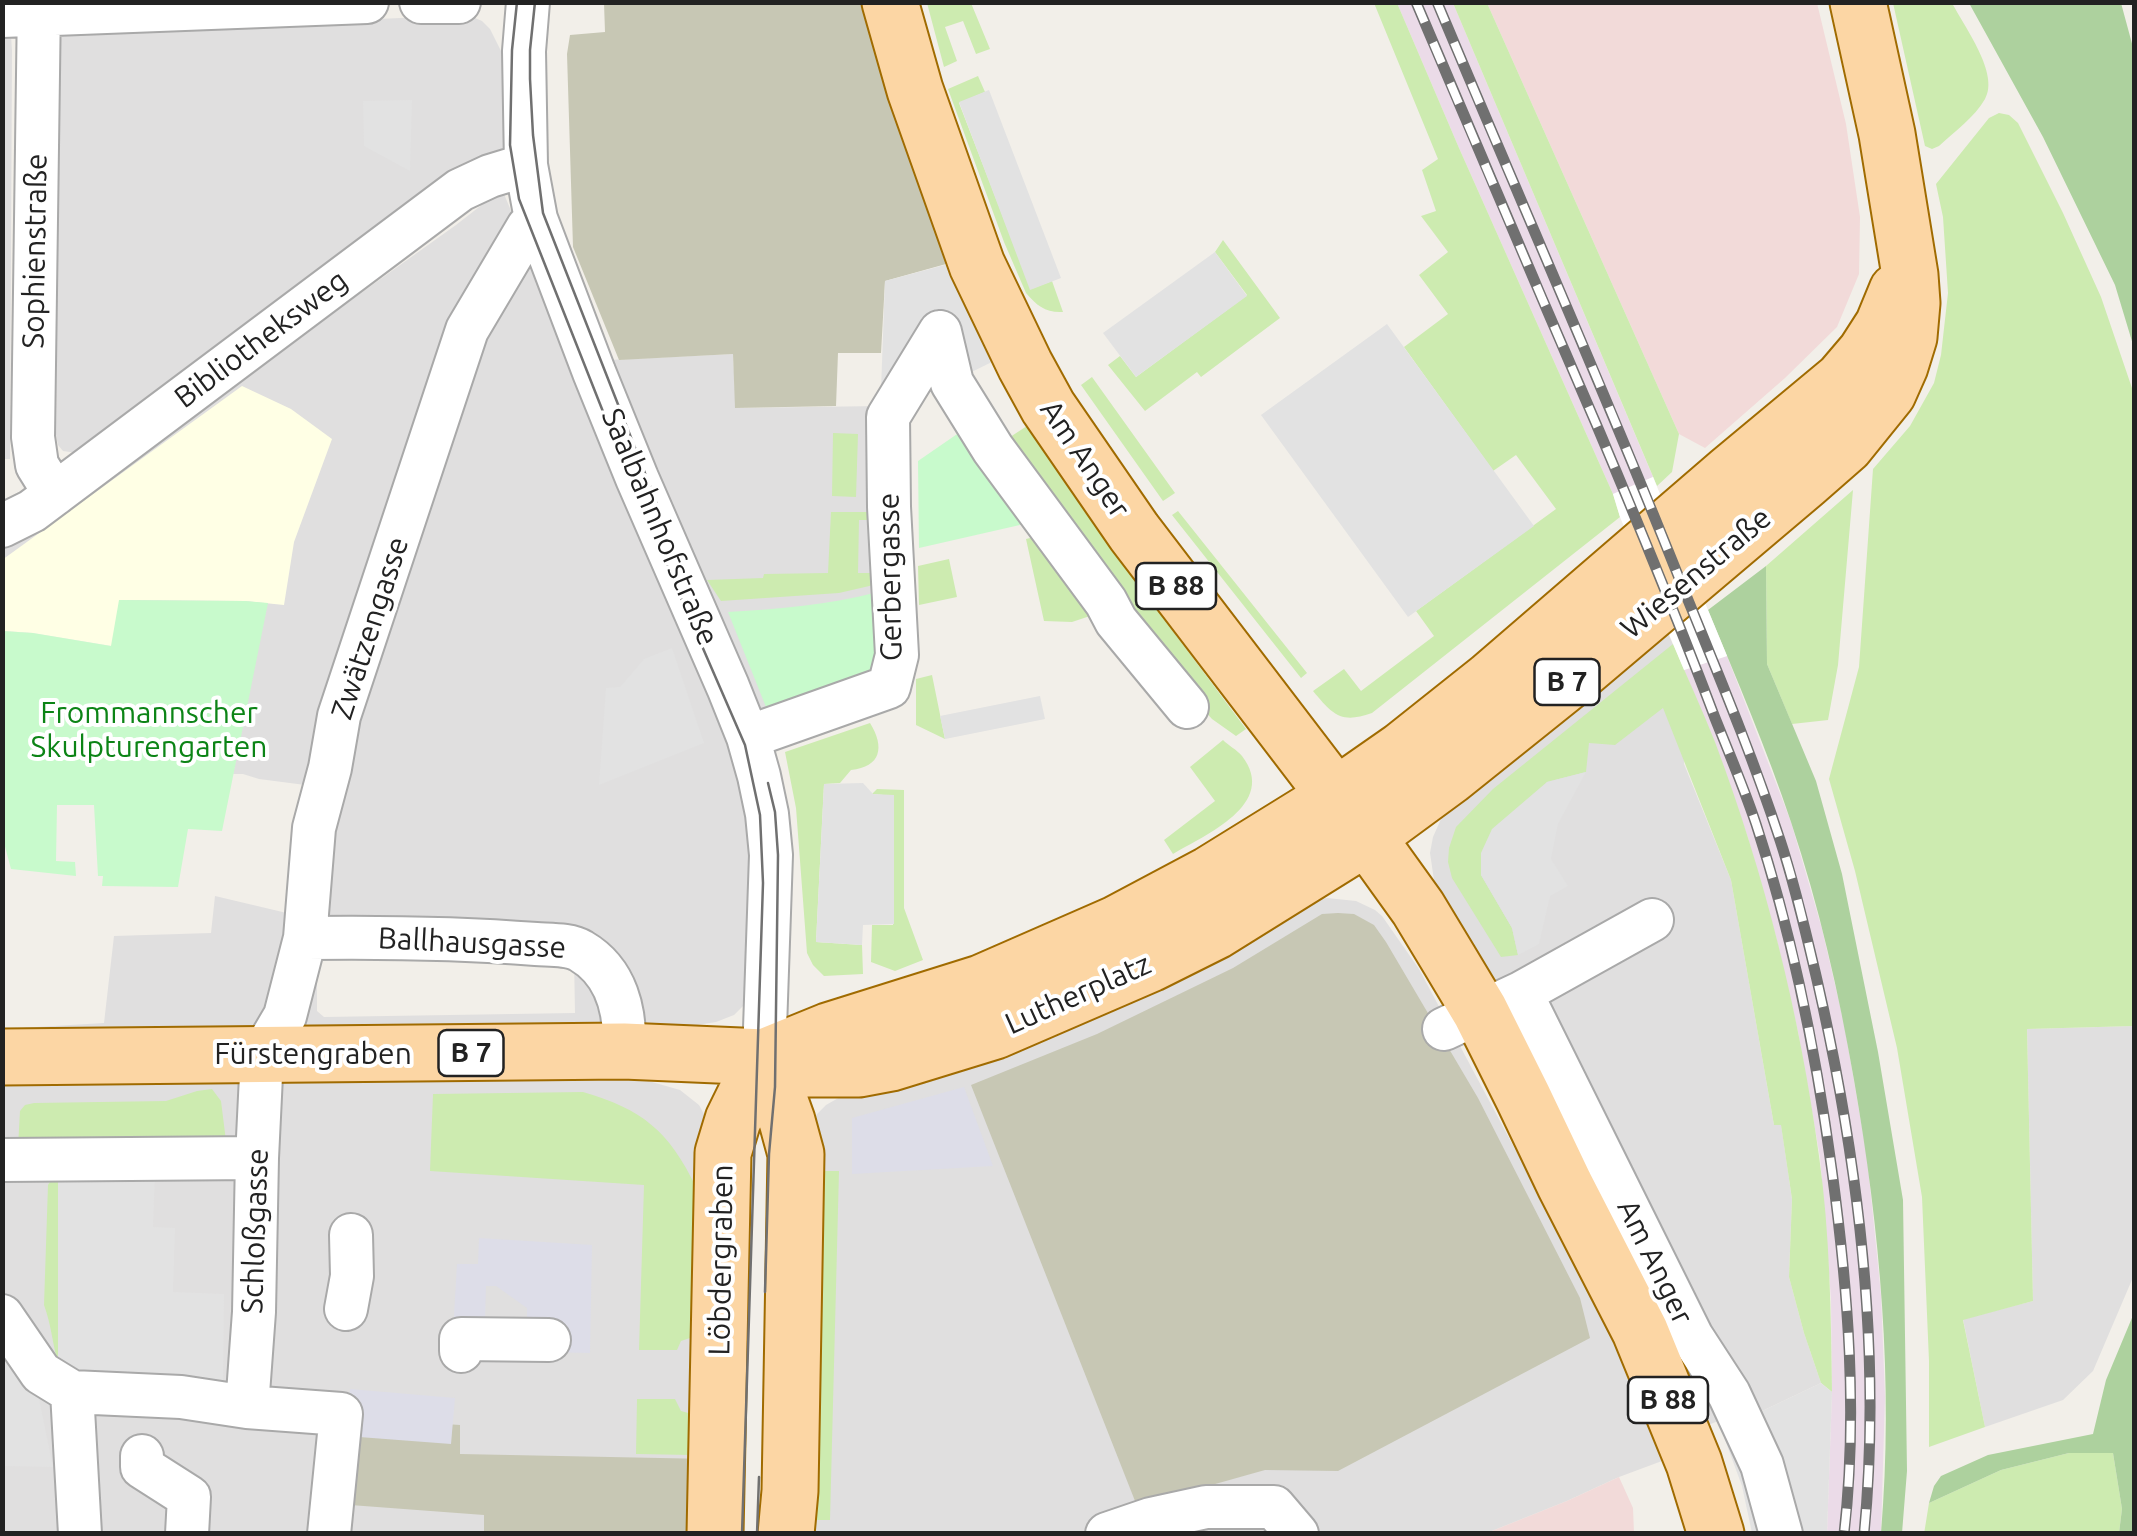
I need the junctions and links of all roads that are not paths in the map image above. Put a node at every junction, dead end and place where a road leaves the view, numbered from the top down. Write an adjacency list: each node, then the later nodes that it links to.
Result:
1 (367, 2): 7 (street)
2 (421, 2): 3 (street)
3 (458, 2)
4 (528, 2): 8 (street, Saalbahnhofstraße)
5 (890, 2): 14 (main road, Am Anger / B 88)
6 (1858, 2): 14 (main road, Wiesenstraße / B 7)
7 (27, 11): 10 (street, Sophienstraße)
8 (526, 165): 9 (street, Saalbahnhofstraße); 10 (street, Bibliotheksweg)
9 (536, 218): 13 (street, Saalbahnhofstraße); 16 (street, Zwätzengasse)
10 (55, 494): 11 (street, Bibliotheksweg)
11 (2, 526)
12 (1187, 706): 13 (street, Gerbergasse)
13 (748, 737): 21 (street, Saalbahnhofstraße)
14 (1351, 816): 17 (main road, Am Anger / B 88); 21 (main road, Lutherplatz / B 7)
15 (1652, 920): 17 (street)
16 (306, 938): 18 (street, Ballhausgasse); 19 (street, Zwätzengasse)
17 (1481, 1011): 39 (main road, Am Anger / B 88); 40 (street, Am Anger)
18 (624, 1051): 19 (main road, Fürstengraben / B 7); 21 (main road, Lutherplatz / B 7)
19 (262, 1055): 20 (main road, Fürstengraben / B 7); 22 (street, Schloßgasse)
20 (2, 1057)
21 (764, 1057): 35 (main road, Löbdergraben); 36 (main road)
22 (257, 1158): 23 (street); 31 (street, Schloßgasse)
23 (2, 1160)
24 (352, 1235): 25 (street)
25 (346, 1309)
26 (2, 1316): 29 (street)
27 (549, 1340): 28 (street)
28 (460, 1351)
29 (72, 1392): 30 (street); 32 (street)
30 (132, 1394): 31 (street); 33 (street)
31 (247, 1407): 34 (street)
32 (80, 1534)
33 (186, 1534)
34 (329, 1534)
35 (715, 1534)
36 (786, 1534)
37 (1107, 1534): 38 (street)
38 (1297, 1534)
39 (1716, 1534)
40 (1780, 1534)

